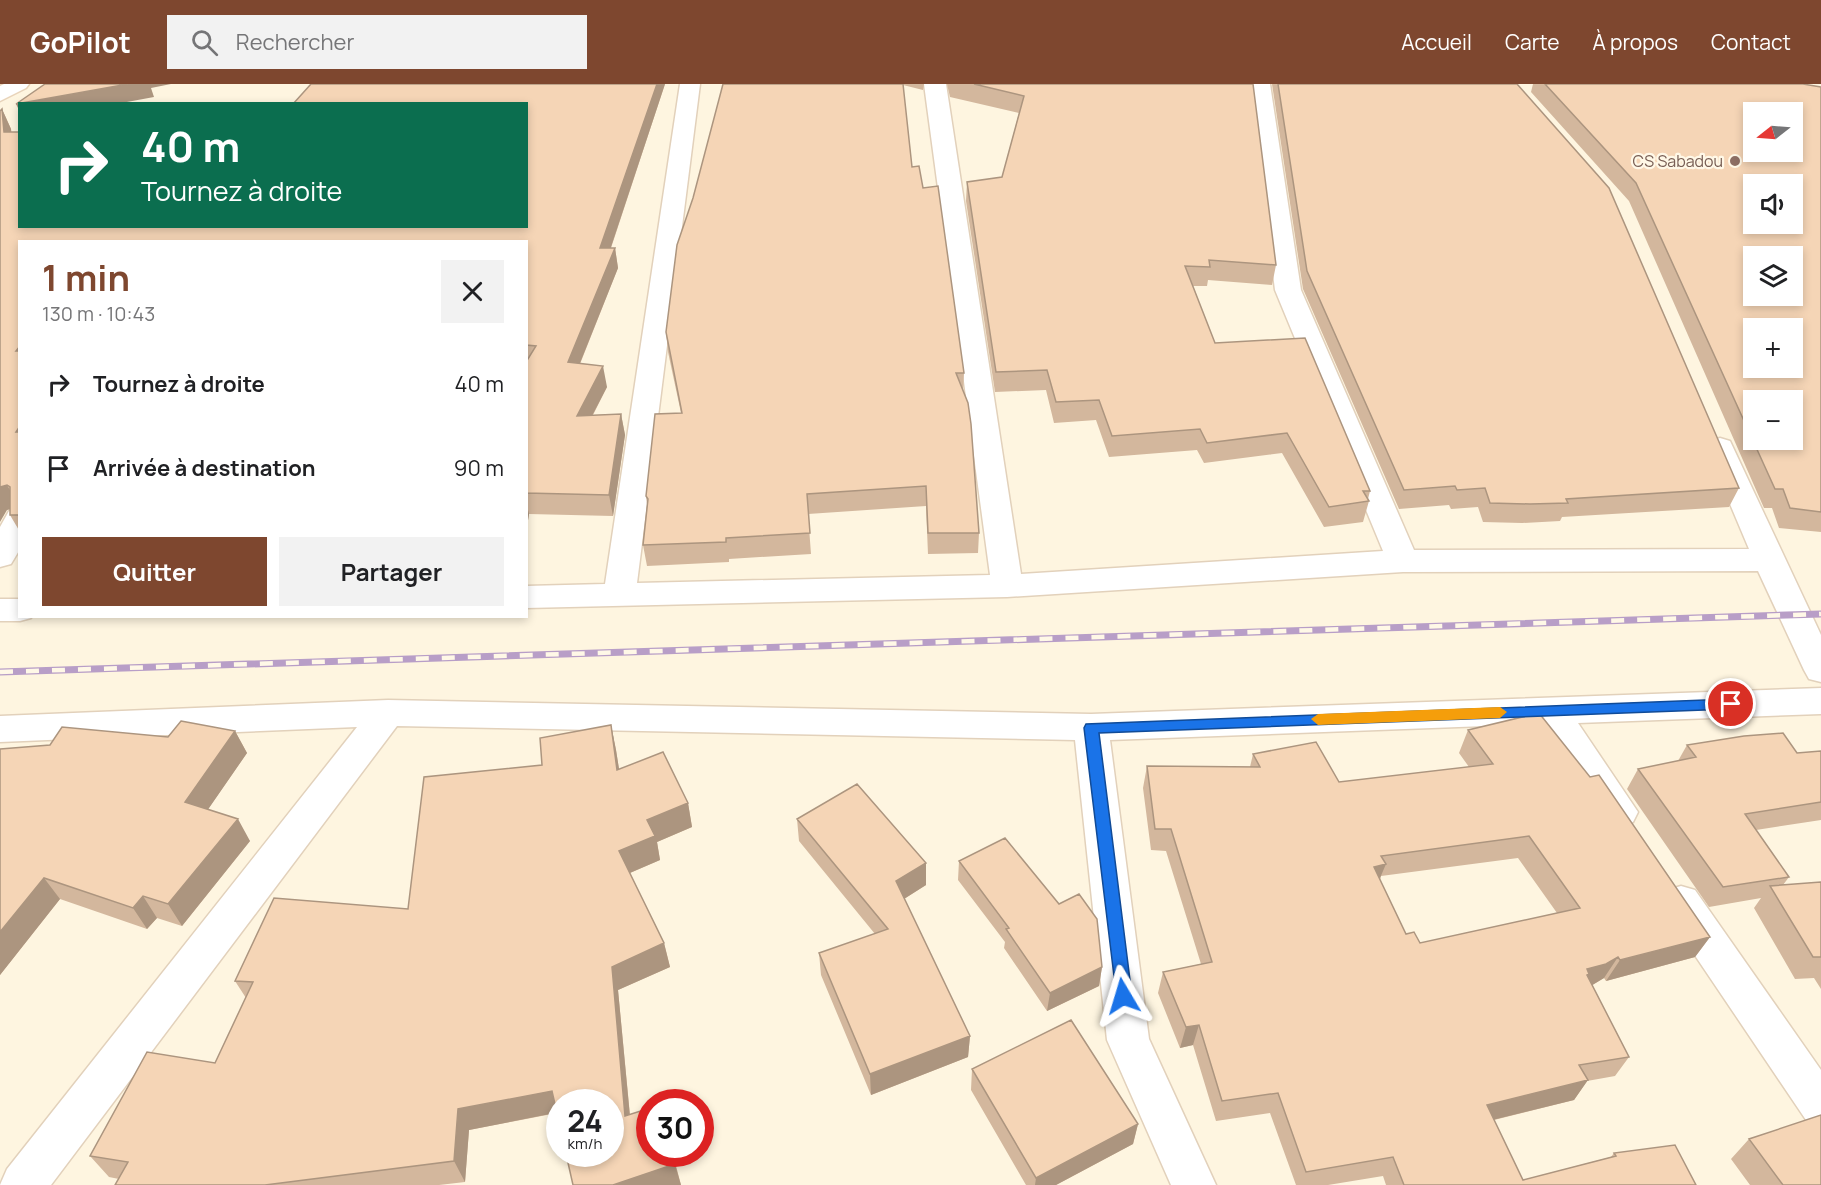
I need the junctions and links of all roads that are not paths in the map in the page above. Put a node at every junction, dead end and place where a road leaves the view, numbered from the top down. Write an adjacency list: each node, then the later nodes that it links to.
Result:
1 (19, 84): 5 (street)
2 (690, 84): 12 (street)
3 (935, 84): 11 (street)
4 (1260, 84): 10 (street)
5 (0, 95)
6 (1708, 419): 9 (street)
7 (18, 522): 8 (street)
8 (0, 556)
9 (1769, 560): 10 (street); 16 (street)
10 (1403, 561): 11 (street)
11 (1007, 586): 12 (street)
12 (620, 594): 13 (street)
13 (528, 597)
14 (0, 610): 15 (street)
15 (18, 610)
16 (1821, 670)
17 (1821, 701): 18 (street)
18 (1550, 710): 20 (street); 22 (street)
19 (388, 714): 20 (street); 21 (street); 23 (street)
20 (1091, 728): 24 (street)
21 (0, 729)
22 (1821, 1106)
23 (23, 1185)
24 (1194, 1185)

